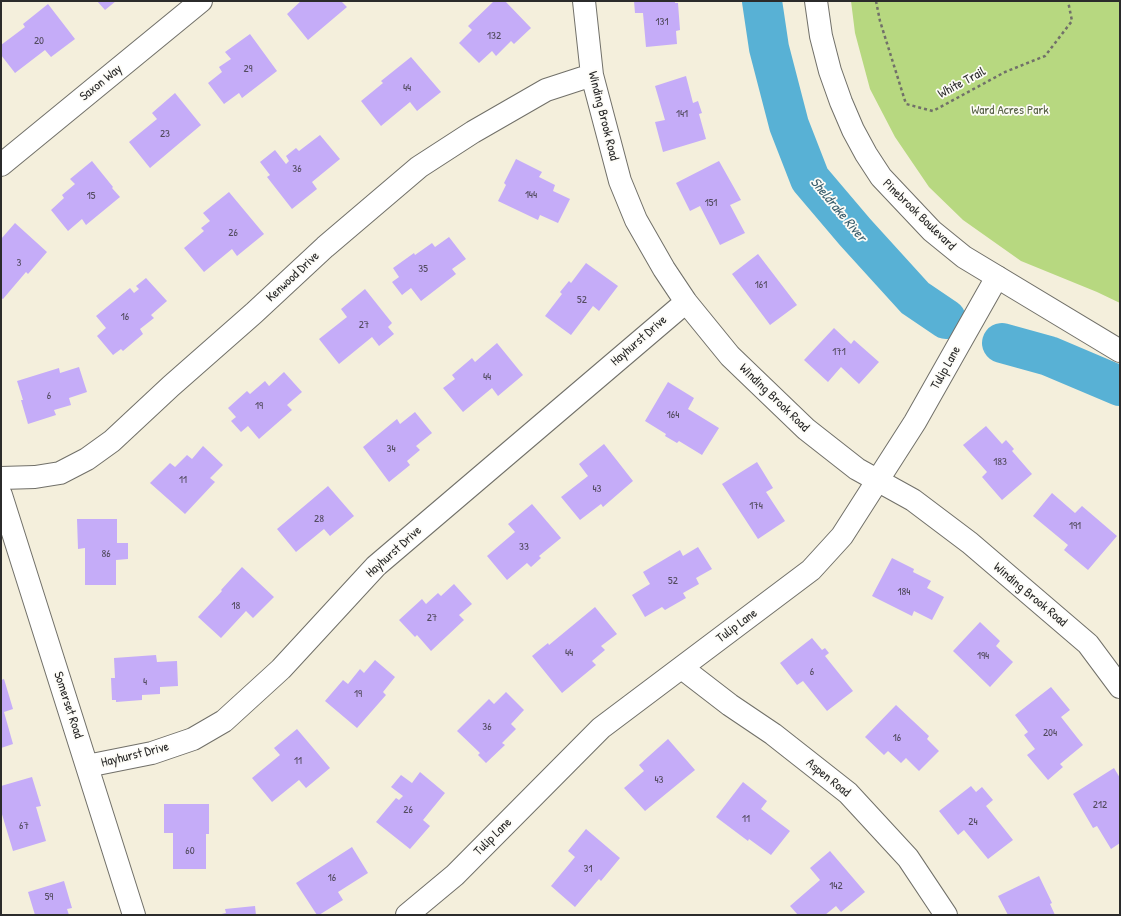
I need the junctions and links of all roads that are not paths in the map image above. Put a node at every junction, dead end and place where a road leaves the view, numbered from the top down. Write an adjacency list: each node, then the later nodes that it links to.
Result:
1 (201, 1): 5 (street, Saxon Way)
2 (584, 1): 4 (street, Winding Brook Road)
3 (816, 1): 6 (street, Pinebrook Boulevard)
4 (592, 75): 7 (street, Winding Brook Road); 9 (street, Kenwood Drive)
5 (1, 165)
6 (997, 277): 8 (street, Pinebrook Boulevard); 10 (street, Tulip Lane)
7 (686, 302): 10 (street, Winding Brook Road); 14 (street, Hayhurst Drive)
8 (1120, 351)
9 (1, 478)
10 (878, 480): 12 (street, Tulip Lane); 13 (street, Winding Brook Road)
11 (1, 495): 14 (street, Somerset Road)
12 (682, 668): 16 (street, Tulip Lane); 17 (street, Aspen Road)
13 (1120, 687)
14 (87, 766): 15 (street, Somerset Road)
15 (134, 915)
16 (406, 915)
17 (946, 915)

